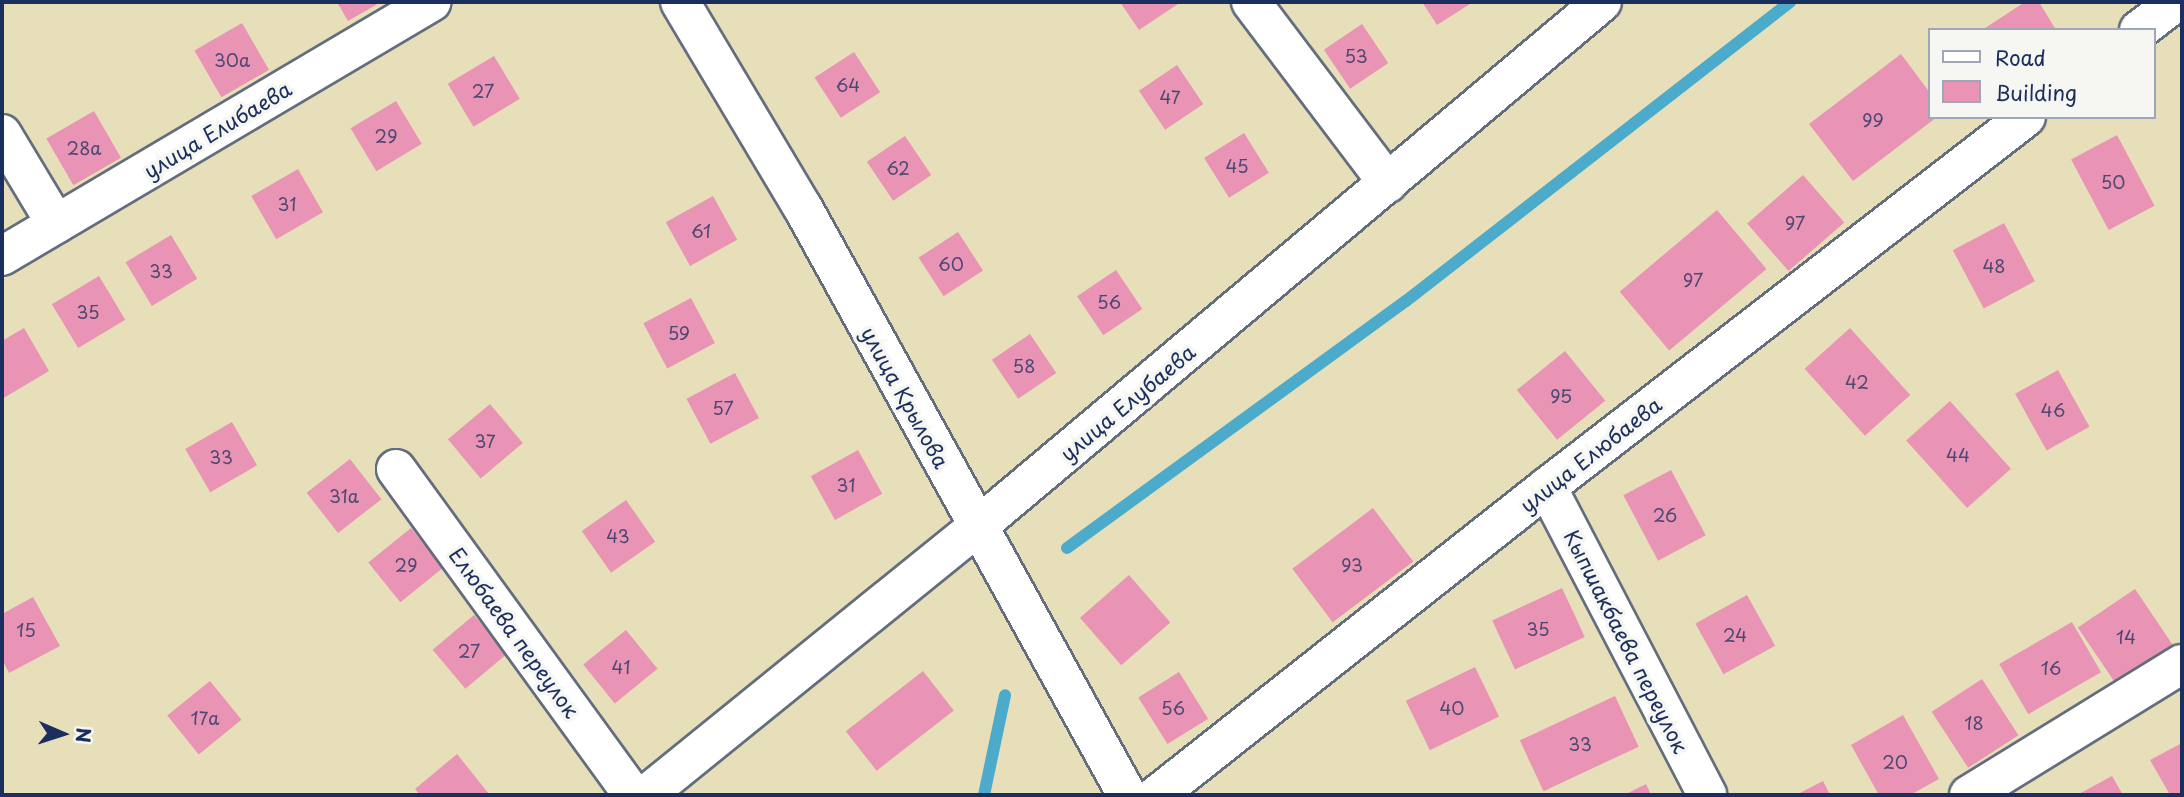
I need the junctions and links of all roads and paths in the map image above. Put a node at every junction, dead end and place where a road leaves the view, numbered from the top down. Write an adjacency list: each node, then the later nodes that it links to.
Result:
1 (432, 2): 10 (street, улица Елибаева)
2 (680, 2): 14 (street, улица Крылова)
3 (1251, 2): 9 (street)
4 (1602, 2): 9 (street, улица Елубаева)
5 (2176, 2): 6 (street)
6 (2142, 28)
7 (2023, 119): 13 (street, улица Елюбаева)
8 (2, 134): 10 (street)
9 (1388, 183): 14 (street, улица Елубаева)
10 (56, 224): 11 (street, улица Елибаева)
11 (2, 256)
12 (396, 469): 16 (street, Елюбаева переулок)
13 (1547, 486): 19 (street, улица Елюбаева); 20 (street, Кыпшакбаева переулок)
14 (977, 527): 17 (street, улица Елубаева); 18 (street, улица Крылова)
15 (2182, 664): 21 (street)
16 (633, 795)
17 (646, 795)
18 (1127, 795)
19 (1157, 795)
20 (1707, 795)
21 (1969, 795)

